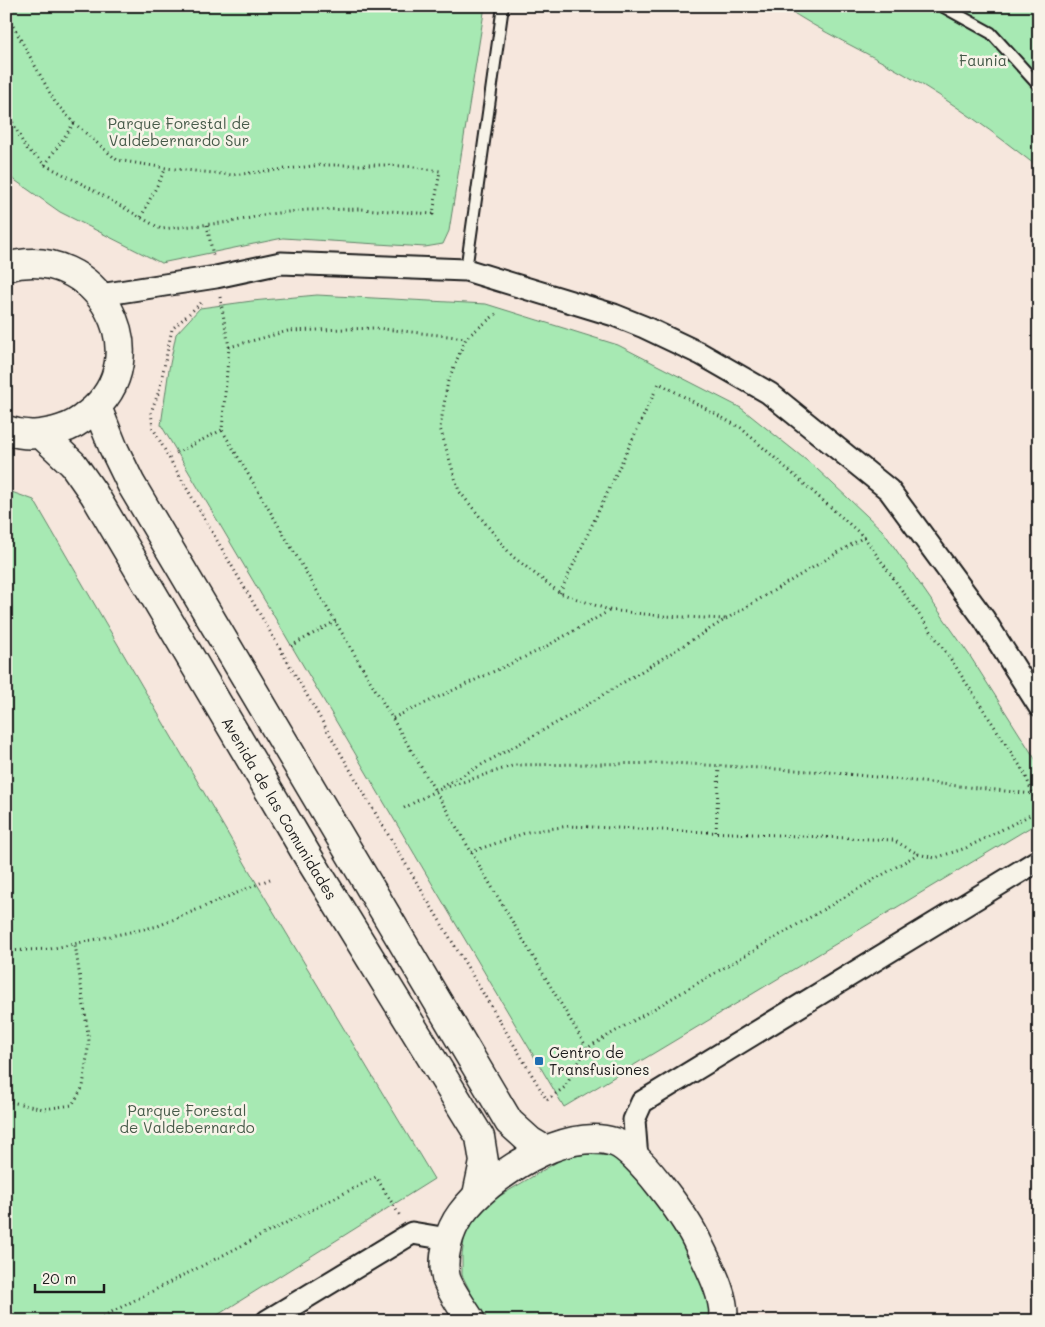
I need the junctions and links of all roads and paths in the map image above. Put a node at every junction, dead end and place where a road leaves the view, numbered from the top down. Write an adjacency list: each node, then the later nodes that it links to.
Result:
1 (503, 6): 12 (lane)
2 (942, 6): 4 (lane)
3 (6, 14): 6 (path)
4 (1039, 86)
5 (6, 109): 7 (path)
6 (74, 123): 7 (path); 8 (path)
7 (45, 165): 9 (path)
8 (166, 168): 9 (path); 9 (path)
9 (141, 217)
10 (6, 244): 11 (street)
11 (18, 265): 13 (street)
12 (466, 270): 13 (street); 30 (street)
13 (100, 295): 19 (street)
14 (220, 300): 15 (path)
15 (214, 301)
16 (207, 302): 44 (path)
17 (496, 314): 18 (path)
18 (466, 338): 21 (path); 25 (path)
19 (97, 407): 22 (street); 46 (street)
20 (6, 430): 22 (street)
21 (222, 430): 23 (path); 28 (path)
22 (42, 435): 48 (street, Avenida de las Comunidades)
23 (176, 453)
24 (864, 537): 25 (path); 27 (path); 34 (path)
25 (560, 593): 26 (path)
26 (609, 610): 27 (path); 31 (path)
27 (726, 618): 33 (path)
28 (336, 621): 29 (path); 31 (path)
29 (292, 646)
30 (1039, 706)
31 (393, 718): 33 (path)
32 (719, 766): 33 (path); 34 (path); 37 (path)
33 (435, 790): 35 (path); 38 (path)
34 (1033, 794): 36 (path)
35 (404, 808)
36 (1038, 813): 39 (path)
37 (716, 832): 38 (path); 39 (path)
38 (471, 852): 44 (path)
39 (918, 854): 44 (path)
40 (1039, 860): 47 (street)
41 (270, 878): 42 (path)
42 (75, 944): 43 (path); 45 (path)
43 (6, 952)
44 (587, 1048)
45 (6, 1101)
46 (545, 1150): 47 (street); 48 (street)
47 (638, 1159): 54 (street)
48 (477, 1195): 50 (street)
49 (400, 1216): 51 (path)
50 (448, 1239): 52 (street); 53 (street)
51 (94, 1321)
52 (267, 1321)
53 (471, 1321)
54 (723, 1321)

